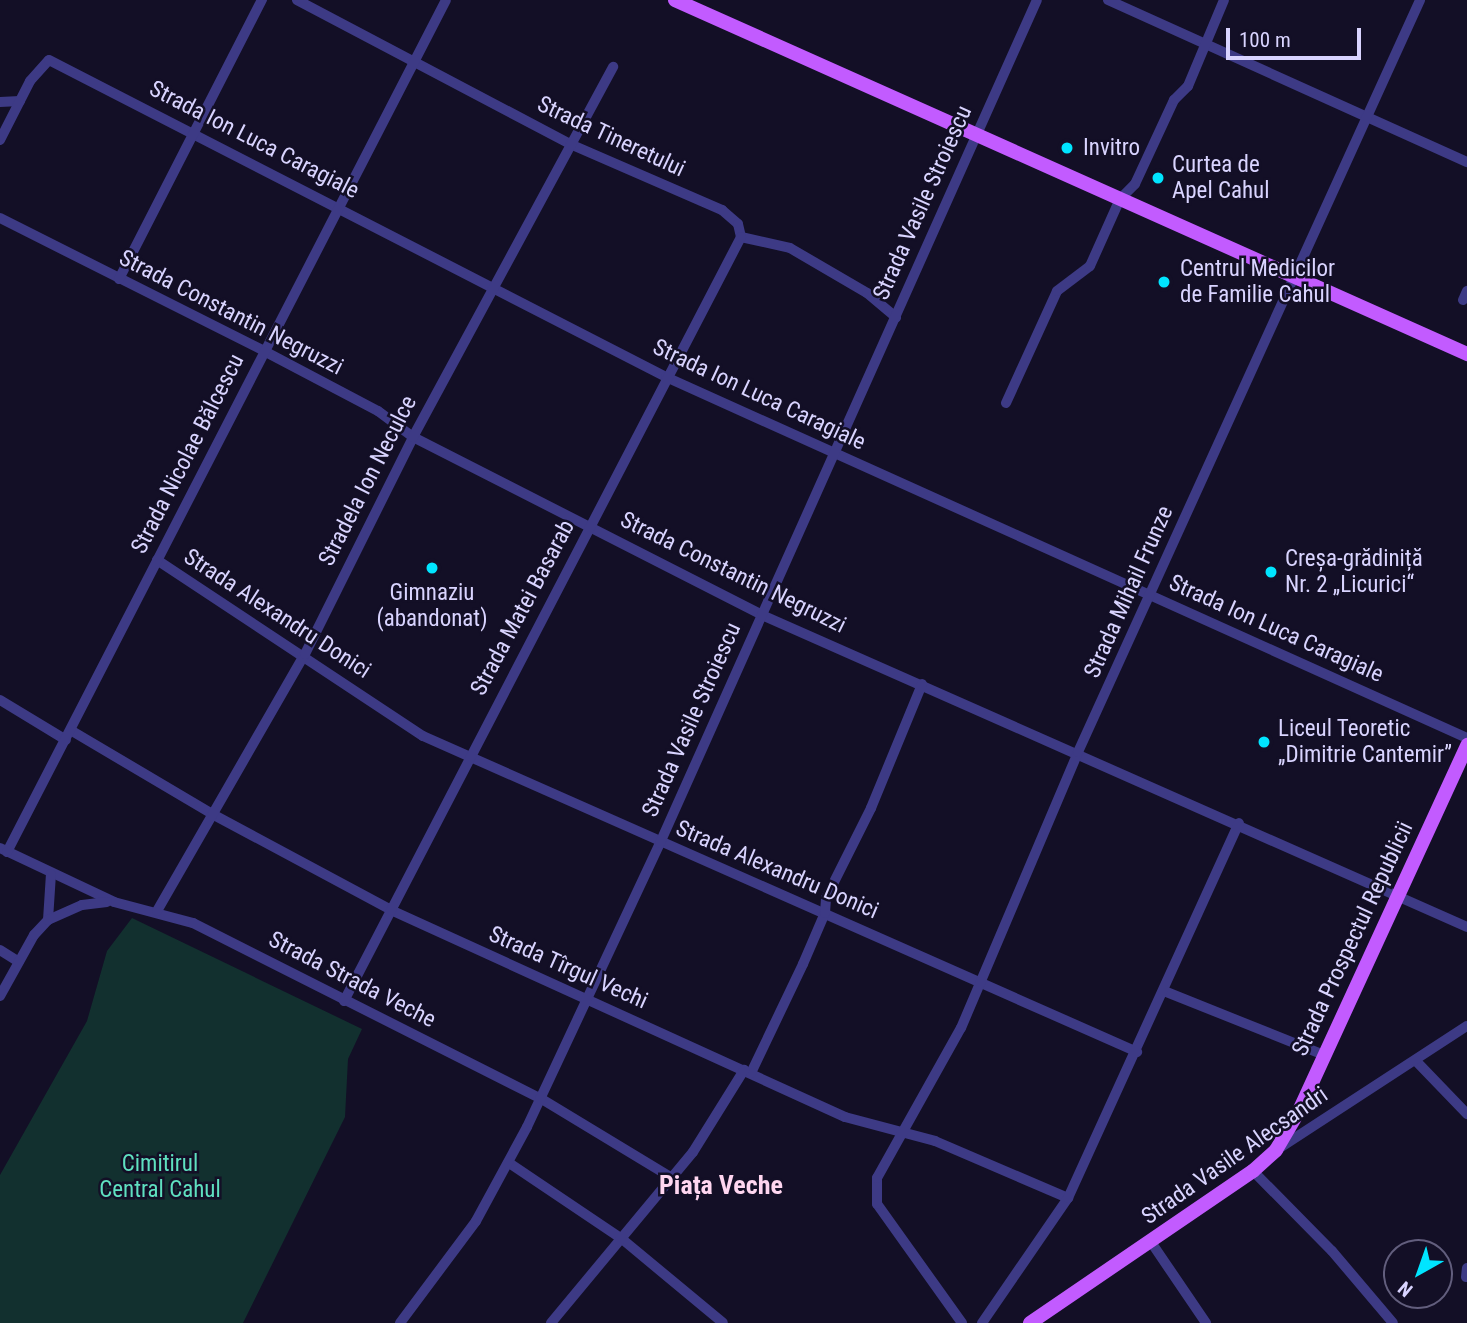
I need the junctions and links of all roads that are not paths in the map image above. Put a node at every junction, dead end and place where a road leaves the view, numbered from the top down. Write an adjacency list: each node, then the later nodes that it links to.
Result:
1 (262, 0): 15 (street)
2 (296, 0): 10 (street, Strada Tineretului)
3 (446, 0): 10 (street, Strada Nicolae Bălcescu)
4 (675, 0): 16 (main road)
5 (1038, 0): 16 (street, Strada Vasile Stroiescu)
6 (1108, 0): 9 (street)
7 (1224, 0): 9 (street)
8 (1420, 0): 14 (street, Strada Mihail Frunze)
9 (1207, 45): 14 (street); 20 (street)
10 (415, 61): 18 (street, Strada Tineretului); 21 (street, Strada Nicolae Bălcescu)
11 (613, 67): 18 (street, Stradela Ion Neculce)
12 (20, 101): 13 (street); 15 (street, Strada Ion Luca Caragiale); 17 (street)
13 (0, 102)
14 (1367, 118): 19 (street); 24 (street, Strada Mihail Frunze)
15 (193, 133): 21 (street, Strada Ion Luca Caragiale); 25 (street)
16 (975, 135): 20 (main road); 27 (street, Strada Vasile Stroiescu)
17 (0, 140)
18 (570, 144): 23 (street, Strada Tineretului); 26 (street, Stradela Ion Neculce)
19 (1467, 162)
20 (1120, 199): 24 (main road); 31 (street)
21 (339, 206): 26 (street, Strada Ion Luca Caragiale); 28 (street, Strada Nicolae Bălcescu)
22 (0, 218): 25 (street, Strada Constantin Negruzzi)
23 (741, 237): 27 (street); 30 (street, Strada Matei Basarab)
24 (1296, 277): 29 (main road); 36 (street, Strada Mihail Frunze)
25 (119, 279): 28 (street, Strada Constantin Negruzzi)
26 (493, 286): 30 (street, Strada Ion Luca Caragiale); 32 (street, Stradela Ion Neculce)
27 (896, 317): 33 (street, Strada Vasile Stroiescu)
28 (264, 351): 32 (street, Strada Constantin Negruzzi); 35 (street, Strada Nicolae Bălcescu)
29 (1467, 354)
30 (666, 377): 33 (street, Strada Ion Luca Caragiale); 34 (street, Strada Matei Basarab)
31 (1006, 403)
32 (413, 437): 34 (street, Strada Constantin Negruzzi); 38 (street, Stradela Ion Neculce)
33 (834, 453): 36 (street, Strada Ion Luca Caragiale); 37 (street, Strada Vasile Stroiescu)
34 (590, 526): 37 (street, Strada Constantin Negruzzi); 45 (street, Strada Matei Basarab)
35 (156, 560): 38 (street, Strada Alexandru Donici); 41 (street, Strada Nicolae Bălcescu)
36 (1151, 595): 42 (street, Strada Ion Luca Caragiale); 44 (street, Strada Mihail Frunze)
37 (762, 615): 39 (street, Strada Constantin Negruzzi); 48 (street, Strada Vasile Stroiescu)
38 (305, 654): 45 (street, Strada Alexandru Donici); 46 (street, Stradela Ion Neculce)
39 (922, 684): 44 (street, Strada Constantin Negruzzi); 55 (street)
40 (0, 700): 41 (street, Strada Tîrgul Vechi)
41 (69, 735): 46 (street, Strada Tîrgul Vechi); 49 (street, Strada Nicolae Bălcescu)
42 (1467, 738)
43 (1467, 745): 51 (main road, Strada Prospectul Republicii)
44 (1079, 752): 47 (street, Strada Constantin Negruzzi); 60 (street, Strada Mihail Frunze)
45 (467, 757): 48 (street, Strada Alexandru Donici); 54 (street, Strada Matei Basarab)
46 (214, 815): 53 (street, Stradela Ion Neculce); 54 (street, Strada Tîrgul Vechi)
47 (1238, 823): 51 (street, Strada Constantin Negruzzi); 61 (street)
48 (660, 843): 55 (street, Strada Alexandru Donici); 63 (street, Strada Vasile Stroiescu)
49 (3, 850): 50 (street, Strada Strada Veche)
50 (51, 874): 52 (street, Strada Strada Veche); 56 (street)
51 (1398, 895): 57 (street, Strada Constantin Negruzzi); 67 (main road, Strada Prospectul Republicii)
52 (114, 902): 53 (street, Strada Strada Veche); 56 (street)
53 (157, 911): 64 (street, Strada Strada Veche)
54 (393, 911): 63 (street, Strada Tîrgul Vechi); 64 (street, Strada Matei Basarab)
55 (825, 913): 60 (street, Strada Alexandru Donici); 69 (street)
56 (48, 920): 59 (street)
57 (1467, 927)
58 (0, 950): 59 (street)
59 (19, 962): 62 (street)
60 (981, 984): 66 (street, Strada Alexandru Donici); 72 (street, Strada Mihail Frunze)
61 (1164, 991): 66 (street); 67 (street)
62 (0, 996)
63 (587, 997): 69 (street, Strada Tîrgul Vechi); 70 (street, Strada Vasile Stroiescu)
64 (344, 1001): 70 (street, Strada Strada Veche)
65 (1467, 1027): 68 (street, Strada Vasile Alecsandri)
66 (1137, 1052): 77 (street)
67 (1324, 1055): 73 (main road, Strada Prospectul Republicii)
68 (1416, 1061): 71 (street); 73 (street, Strada Vasile Alecsandri)
69 (748, 1071): 72 (street, Strada Tîrgul Vechi); 76 (street)
70 (540, 1098): 74 (street, Strada Vasile Stroiescu); 76 (street, Strada Strada Veche)
71 (1467, 1114)
72 (900, 1130): 77 (street, Strada Tîrgul Vechi); 83 (street, Strada Mihail Frunze)
73 (1276, 1150): 75 (main road, Strada Vasile Alecsandri)
74 (509, 1163): 78 (street); 80 (street, Strada Vasile Stroiescu)
75 (1253, 1171): 79 (main road, Strada Vasile Alecsandri); 87 (street)
76 (672, 1178): 78 (street)
77 (1068, 1198): 84 (street)
78 (622, 1239): 81 (street); 82 (street)
79 (1151, 1242): 85 (main road, Strada Vasile Alecsandri); 86 (street)
80 (400, 1323)
81 (551, 1323)
82 (723, 1323)
83 (962, 1323)
84 (982, 1323)
85 (1030, 1323)
86 (1206, 1323)
87 (1393, 1323)

